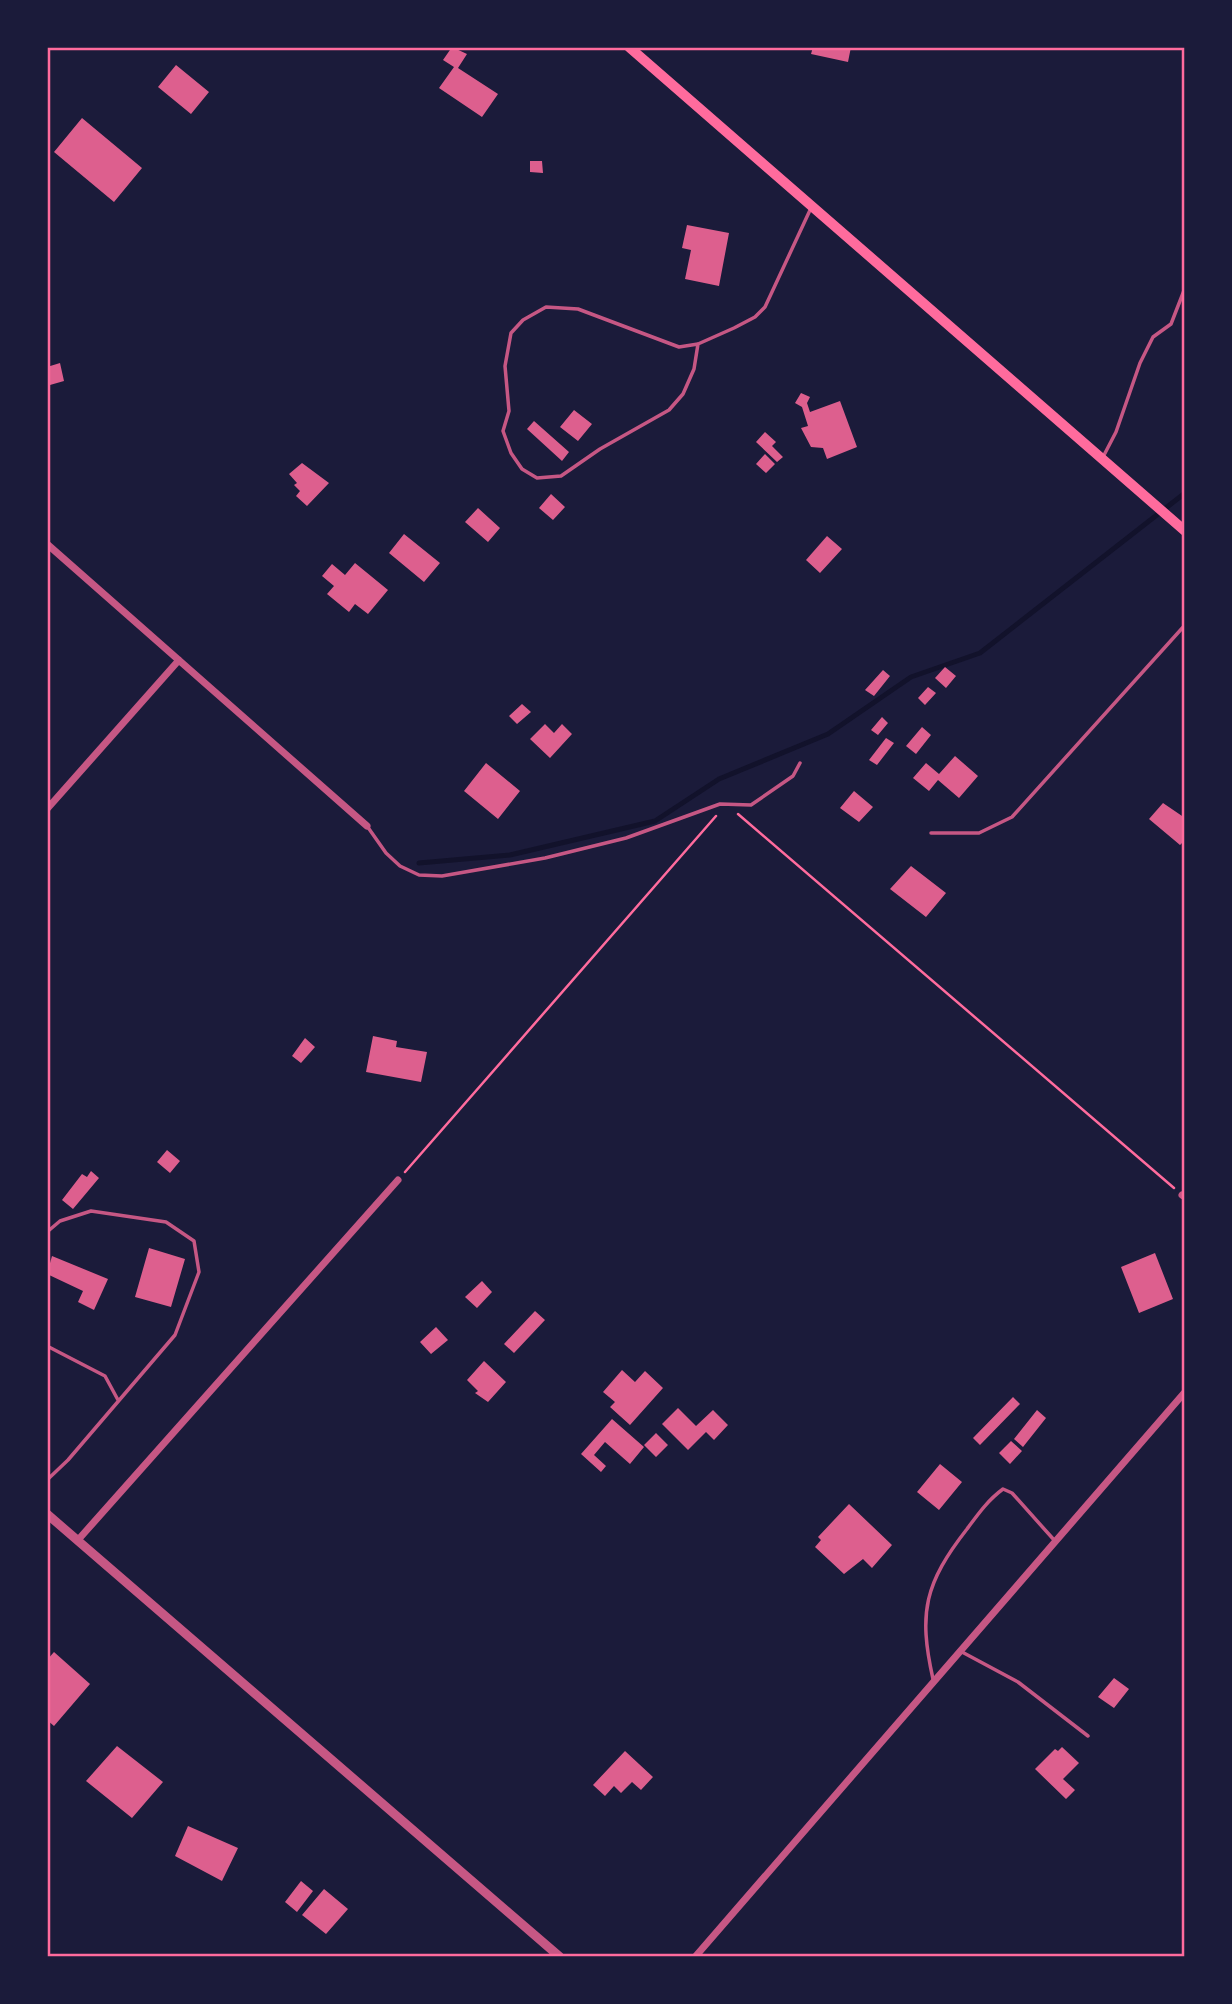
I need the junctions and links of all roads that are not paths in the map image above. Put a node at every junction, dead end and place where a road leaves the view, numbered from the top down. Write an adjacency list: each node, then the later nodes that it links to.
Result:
1 (629, 47): 2 (main road)
2 (812, 206): 4 (lane); 5 (main road)
3 (1185, 288): 5 (lane)
4 (698, 344): 4 (lane)
5 (1102, 459): 6 (main road)
6 (1185, 531)
7 (47, 544): 9 (street)
8 (1185, 625): 13 (lane)
9 (179, 660): 11 (street); 12 (street)
10 (800, 763): 12 (lane)
11 (47, 809)
12 (368, 826)
13 (932, 833)
14 (398, 1180): 21 (street)
15 (47, 1232): 18 (lane)
16 (47, 1346): 18 (lane)
17 (1185, 1392): 22 (street)
18 (118, 1400): 19 (lane)
19 (47, 1480)
20 (47, 1514): 21 (street)
21 (78, 1540): 26 (street)
22 (1055, 1541): 23 (street); 24 (lane)
23 (960, 1651): 24 (street); 25 (lane)
24 (933, 1681): 27 (street)
25 (1088, 1735)
26 (560, 1957)
27 (695, 1957)

